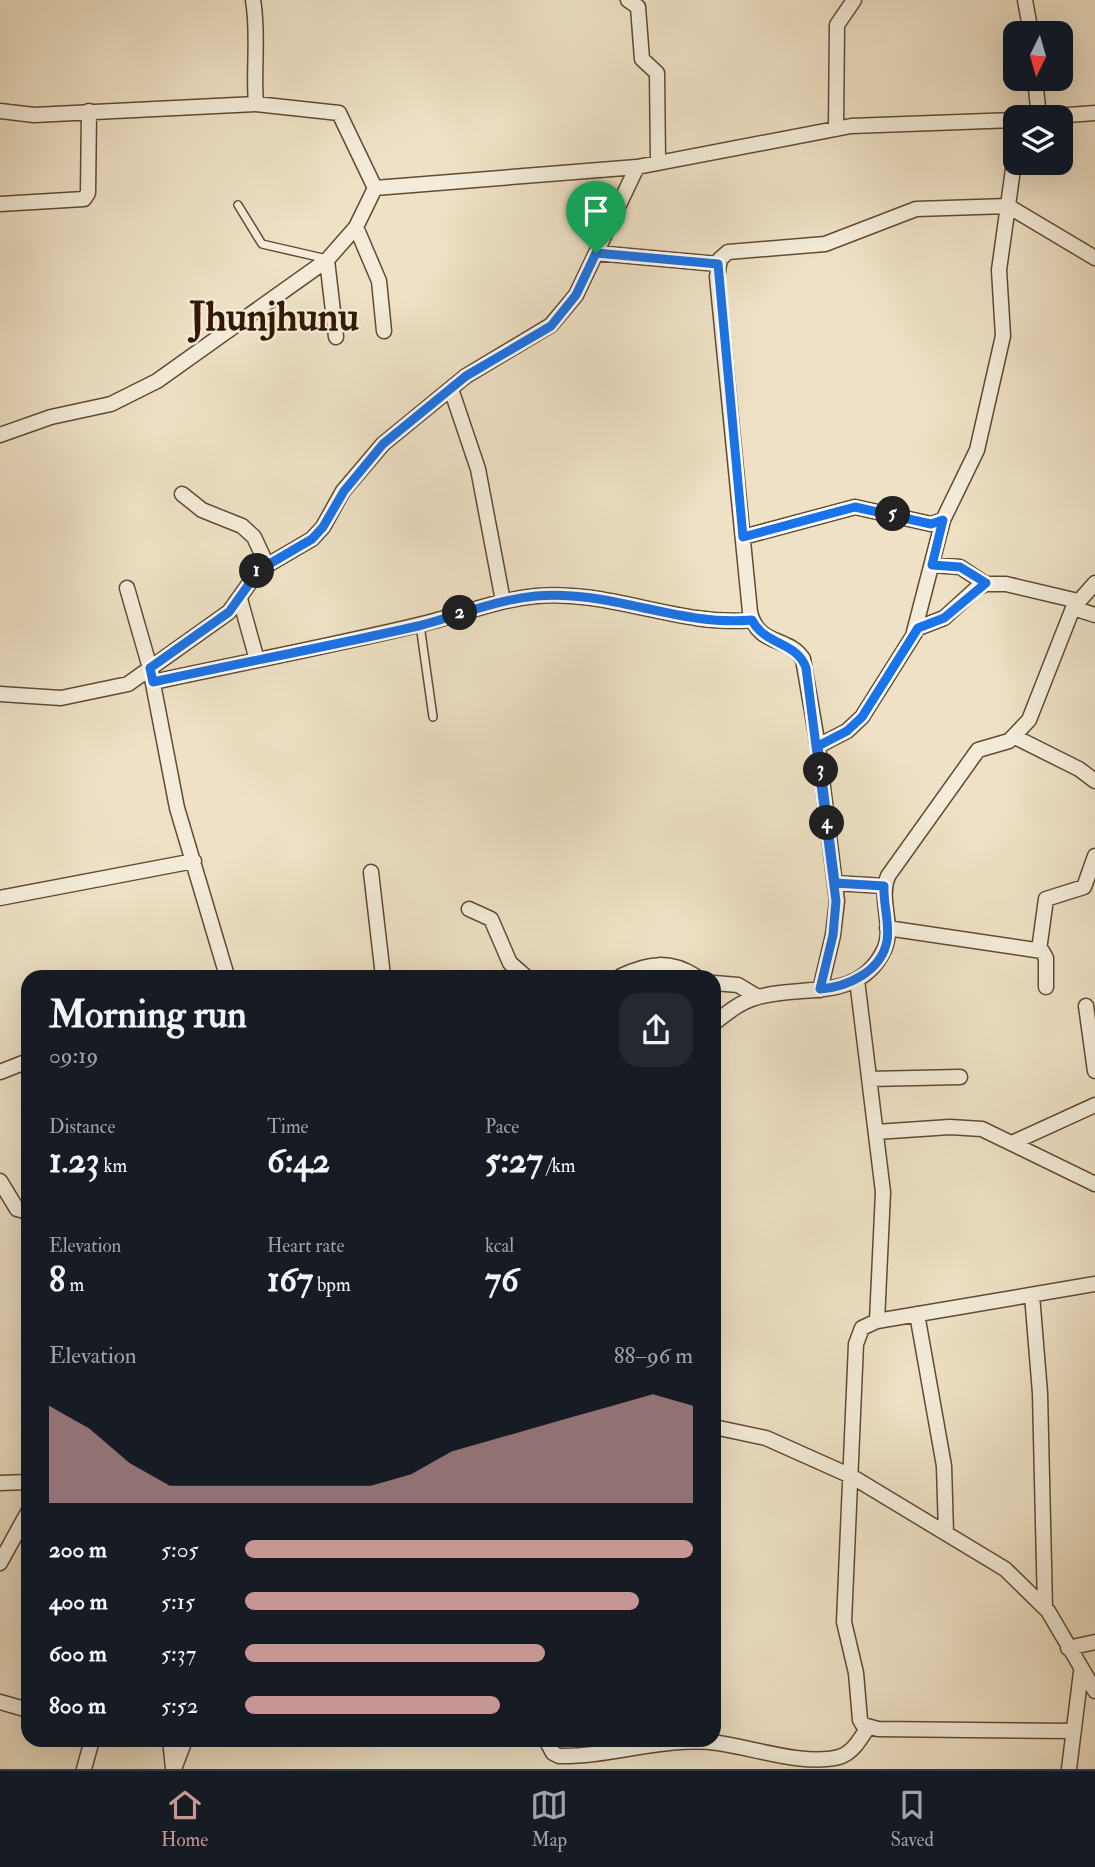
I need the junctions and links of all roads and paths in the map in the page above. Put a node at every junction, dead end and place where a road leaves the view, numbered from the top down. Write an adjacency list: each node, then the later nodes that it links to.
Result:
1 (253, 0): 6 (street)
2 (628, 0): 13 (street)
3 (854, 0): 12 (street)
4 (1025, 0): 5 (street)
5 (1029, 21)
6 (256, 104): 8 (street); 16 (street)
7 (0, 111): 8 (street)
8 (89, 111): 17 (street)
9 (1095, 113): 10 (street)
10 (1073, 115)
11 (1003, 121): 12 (street)
12 (835, 129): 13 (street)
13 (658, 163): 14 (street)
14 (638, 167): 16 (street); 21 (street)
15 (1012, 175): 19 (street)
16 (375, 188): 20 (street)
17 (0, 204)
18 (238, 205): 23 (lane)
19 (1008, 206): 22 (street); 24 (street); 30 (street)
20 (356, 227): 23 (street); 25 (street)
21 (596, 253): 24 (street); 27 (street)
22 (1095, 258)
23 (327, 260): 26 (street); 28 (street)
24 (718, 264): 31 (street)
25 (384, 331)
26 (336, 337)
27 (451, 389): 32 (street); 38 (street)
28 (0, 435)
29 (182, 494): 32 (street)
30 (943, 520): 31 (street); 33 (street)
31 (743, 537): 41 (street)
32 (267, 565): 37 (street)
33 (932, 565): 34 (street); 43 (street)
34 (986, 583): 39 (street); 43 (street)
35 (1095, 583): 39 (street)
36 (127, 588): 45 (street)
37 (240, 599): 44 (street); 45 (street)
38 (503, 601): 41 (street); 42 (street)
39 (1076, 604): 40 (street); 48 (street)
40 (1095, 615)
41 (752, 620): 49 (street)
42 (420, 625): 44 (street); 47 (lane)
43 (912, 637): 49 (street)
44 (257, 660): 45 (street)
45 (151, 675): 46 (street); 52 (street)
46 (0, 694)
47 (433, 718)
48 (1015, 737): 50 (street); 55 (street)
49 (818, 746): 54 (street)
50 (1095, 782)
51 (1095, 856): 59 (street)
52 (194, 861): 56 (street); 60 (street)
53 (371, 872): 61 (street)
54 (835, 883): 55 (street); 68 (street)
55 (884, 886): 58 (street)
56 (0, 898)
57 (469, 909): 62 (street)
58 (887, 928): 59 (street); 65 (street)
59 (1039, 950): 67 (street)
60 (225, 970)
61 (382, 970)
62 (518, 970)
63 (642, 970): 64 (street)
64 (685, 970)
65 (857, 980): 68 (street); 76 (street)
66 (721, 984): 69 (street)
67 (1046, 987)
68 (820, 989): 69 (street)
69 (758, 997): 71 (street)
70 (1086, 1006): 73 (street)
71 (721, 1019)
72 (21, 1064): 74 (street)
73 (1095, 1071)
74 (0, 1072)
75 (960, 1077): 76 (street)
76 (869, 1079): 78 (street)
77 (1095, 1105): 79 (street)
78 (876, 1132): 79 (street); 86 (street)
79 (1014, 1142): 81 (street)
80 (0, 1181): 82 (street)
81 (1095, 1184)
82 (21, 1210)
83 (1095, 1284): 84 (street)
84 (1032, 1294): 85 (street); 94 (street)
85 (917, 1314): 86 (street); 92 (street)
86 (877, 1321): 88 (street)
87 (721, 1428): 88 (street)
88 (851, 1476): 92 (street); 101 (street)
89 (21, 1482): 90 (street)
90 (0, 1483)
91 (21, 1525): 93 (street)
92 (946, 1534): 94 (street)
93 (0, 1563)
94 (1045, 1608): 96 (street)
95 (1095, 1642): 96 (street)
96 (1068, 1648): 97 (street)
97 (1081, 1672): 98 (street); 102 (street)
98 (1095, 1691)
99 (0, 1702): 100 (street)
100 (21, 1708)
101 (868, 1727): 102 (street); 103 (street)
102 (1074, 1731): 111 (street)
103 (721, 1744)
104 (90, 1747): 109 (street)
105 (171, 1747): 110 (street)
106 (182, 1747): 110 (street)
107 (550, 1747): 108 (street)
108 (641, 1747)
109 (84, 1769)
110 (174, 1769)
111 (1069, 1769)

